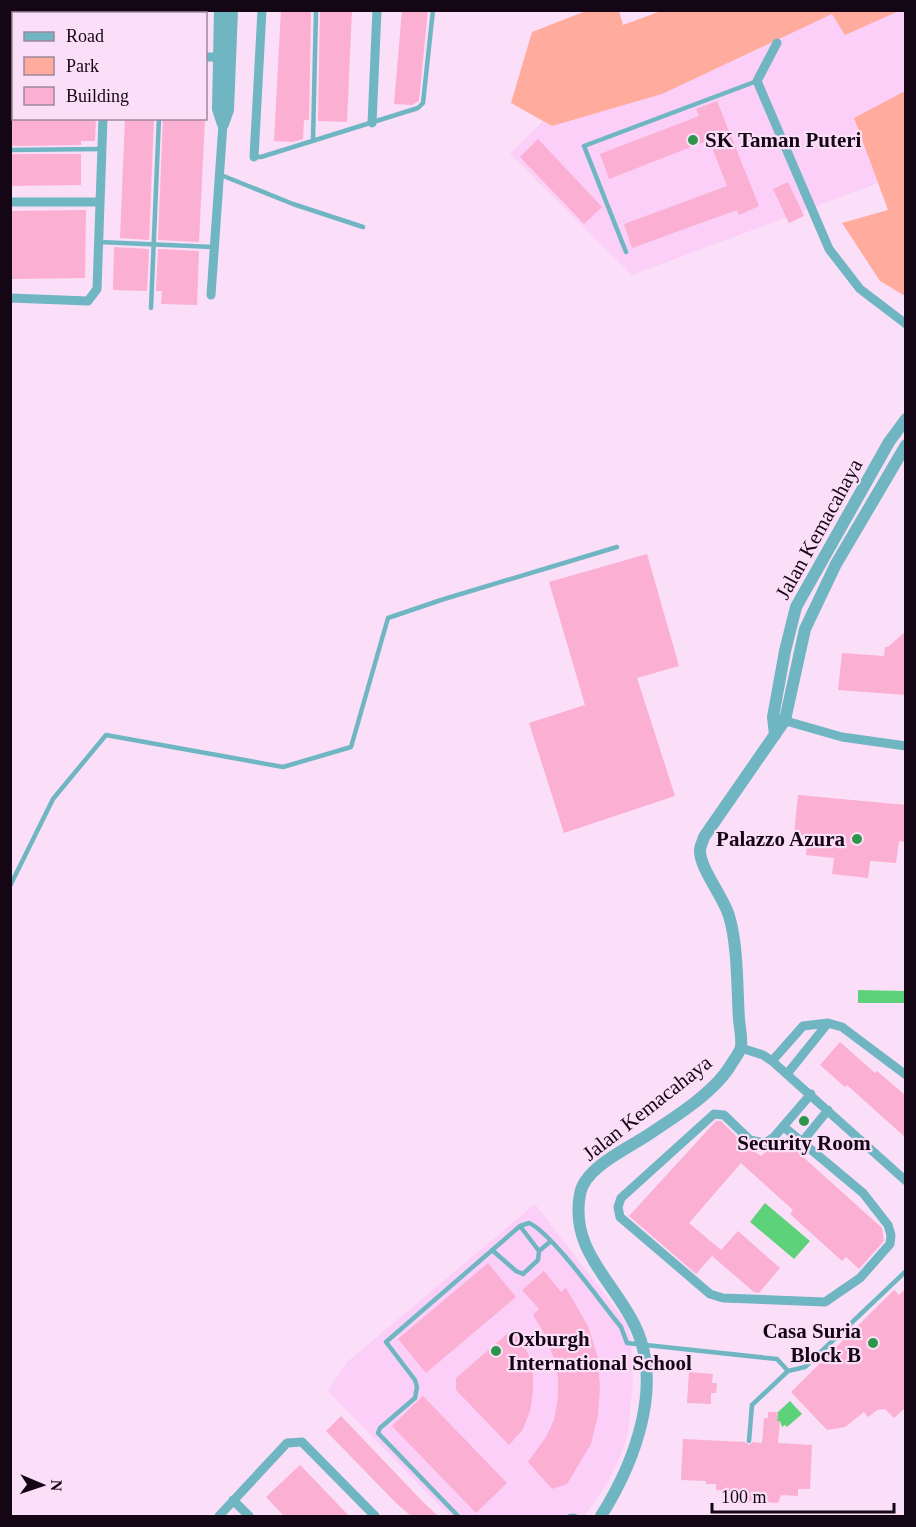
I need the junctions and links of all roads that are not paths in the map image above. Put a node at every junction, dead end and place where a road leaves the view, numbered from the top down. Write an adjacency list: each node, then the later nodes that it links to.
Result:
1 (220, 10): 9 (street)
2 (232, 10): 9 (street)
3 (261, 10): 18 (street)
4 (316, 10): 15 (lane)
5 (377, 10): 13 (street)
6 (433, 10): 13 (lane)
7 (777, 43): 10 (street)
8 (207, 57): 9 (street)
9 (224, 57): 14 (street)
10 (756, 81): 26 (lane); 30 (street)
11 (103, 120): 16 (street)
12 (159, 120): 24 (lane)
13 (372, 123): 15 (lane)
14 (223, 124): 19 (street)
15 (313, 140): 18 (lane)
16 (102, 149): 17 (lane); 21 (street)
17 (10, 150)
18 (254, 157)
19 (218, 174): 22 (lane); 25 (street)
20 (10, 202): 21 (street)
21 (100, 202): 23 (street)
22 (363, 227)
23 (99, 242): 24 (lane); 28 (street)
24 (154, 245): 25 (lane); 29 (lane)
25 (213, 247): 27 (street)
26 (626, 252)
27 (211, 295)
28 (10, 298)
29 (152, 308)
30 (906, 324)
31 (906, 419): 32 (street, Jalan Kemacahaya)
32 (890, 442): 33 (street); 35 (street, Jalan Kemacahaya)
33 (904, 449): 35 (street, Jalan Kemacahaya)
34 (617, 547): 37 (lane)
35 (779, 718): 36 (street); 39 (street, Jalan Kemacahaya)
36 (906, 746)
37 (10, 886)
38 (828, 1023): 40 (street); 41 (street); 42 (street)
39 (741, 1048): 40 (street); 53 (street, Jalan Kemacahaya)
40 (772, 1061): 41 (street)
41 (787, 1074): 43 (street)
42 (906, 1076)
43 (811, 1094): 44 (street); 45 (street)
44 (828, 1110): 46 (street); 47 (street)
45 (784, 1127): 46 (street); 46 (street)
46 (802, 1142)
47 (906, 1181)
48 (520, 1226): 49 (lane); 50 (lane); 51 (lane)
49 (551, 1241): 51 (lane); 53 (lane)
50 (492, 1250): 51 (lane); 60 (lane)
51 (539, 1251)
52 (906, 1271): 54 (lane)
53 (643, 1346): 54 (lane); 63 (street, Jalan Kemacahaya)
54 (788, 1371): 55 (lane)
55 (749, 1442)
56 (233, 1500): 57 (street); 58 (street); 59 (street)
57 (219, 1516)
58 (249, 1516)
59 (375, 1516)
60 (458, 1516)
61 (570, 1516): 62 (lane)
62 (575, 1516)
63 (601, 1516)

